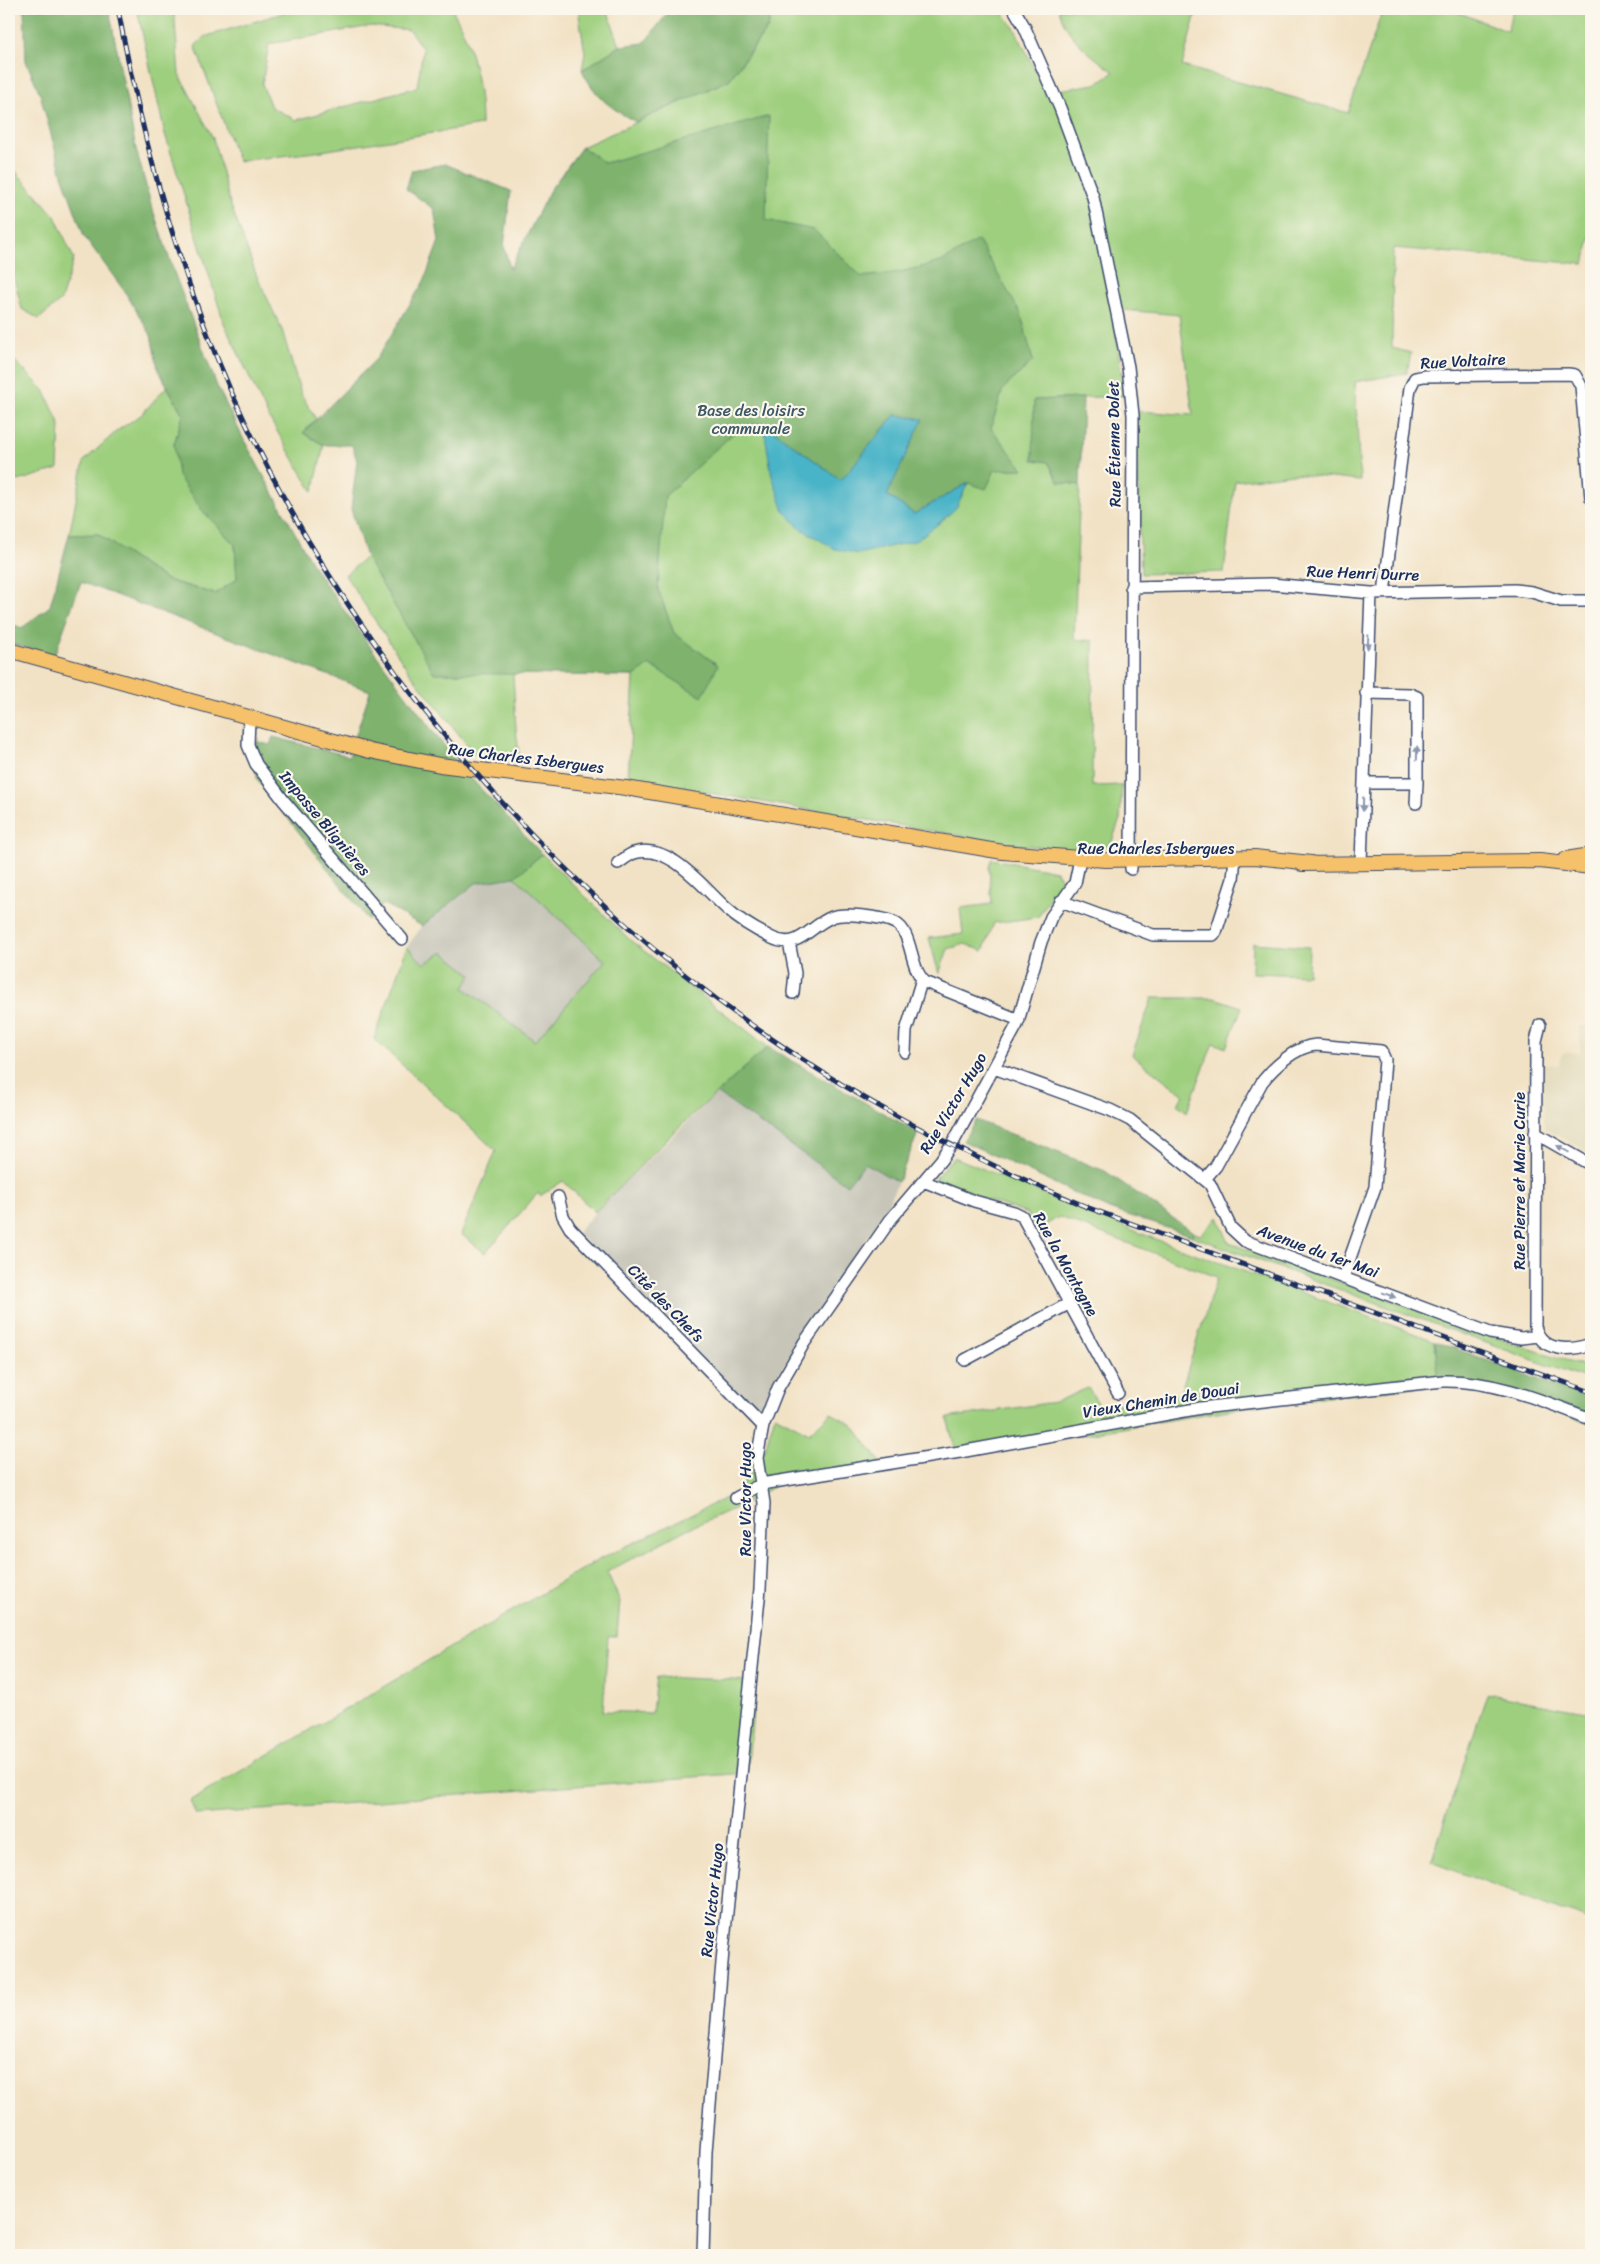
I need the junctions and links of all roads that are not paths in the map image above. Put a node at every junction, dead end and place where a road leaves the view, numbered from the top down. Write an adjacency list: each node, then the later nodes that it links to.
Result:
1 (1014, 9): 3 (street, Rue Étienne Dolet)
2 (1591, 498): 5 (street, Rue Voltaire)
3 (1132, 587): 4 (street, Rue Henri Durre); 19 (street, Rue Étienne Dolet)
4 (1371, 593): 5 (street, Rue Henri Durre); 8 (street, one-way to 8)
5 (1384, 593): 6 (street, Rue Henri Durre)
6 (1591, 601)
7 (9, 650): 9 (main road, Rue Charles Isbergues)
8 (1366, 693): 10 (street); 11 (street, one-way to 8)
9 (249, 718): 18 (main road, Rue Charles Isbergues); 22 (street, Impasse Blignières)
10 (1364, 783): 11 (street); 16 (street, one-way to 16)
11 (1417, 783): 12 (street)
12 (1416, 803)
13 (1591, 855): 15 (main road, Rue Charles Isbergues)
14 (1235, 861): 16 (main road, Rue Charles Isbergues); 19 (main road, Rue Charles Isbergues); 21 (street)
15 (1551, 861): 16 (main road, Rue Charles Isbergues); 20 (main road, Rue Charles Isbergues)
16 (1361, 862)
17 (618, 863): 23 (street)
18 (1080, 863): 19 (main road, Rue Charles Isbergues); 21 (street, Rue Victor Hugo)
19 (1131, 865)
20 (1591, 867)
21 (1061, 901): 26 (street, Rue Victor Hugo)
22 (402, 939)
23 (789, 942): 24 (street); 25 (street)
24 (922, 979): 26 (street); 28 (street)
25 (792, 992)
26 (1019, 1020): 29 (street, Rue Victor Hugo)
27 (1540, 1026): 30 (street, Rue Pierre et Marie Curie)
28 (905, 1052)
29 (994, 1068): 32 (street, Avenue du 1er Mai); 33 (street, Rue Victor Hugo)
30 (1535, 1133): 31 (street, one-way to 30); 37 (street, Rue Pierre et Marie Curie)
31 (1591, 1165)
32 (1205, 1179): 35 (street, Avenue du 1er Mai); 35 (street)
33 (923, 1181): 36 (street, Rue la Montagne); 42 (street, Rue Victor Hugo)
34 (558, 1197): 42 (street, Cité des Chefs)
35 (1343, 1278): 37 (street, Avenue du 1er Mai, one-way to 37)
36 (1070, 1303): 39 (street); 40 (street, Rue la Montagne)
37 (1539, 1336): 38 (street)
38 (1591, 1344)
39 (965, 1360)
40 (1118, 1394)
41 (1591, 1419): 43 (street, Vieux Chemin de Douai)
42 (763, 1426): 43 (street, Rue Victor Hugo)
43 (760, 1484): 44 (street, Vieux Chemin de Douai); 45 (street, Rue Victor Hugo)
44 (736, 1498)
45 (703, 2255)

